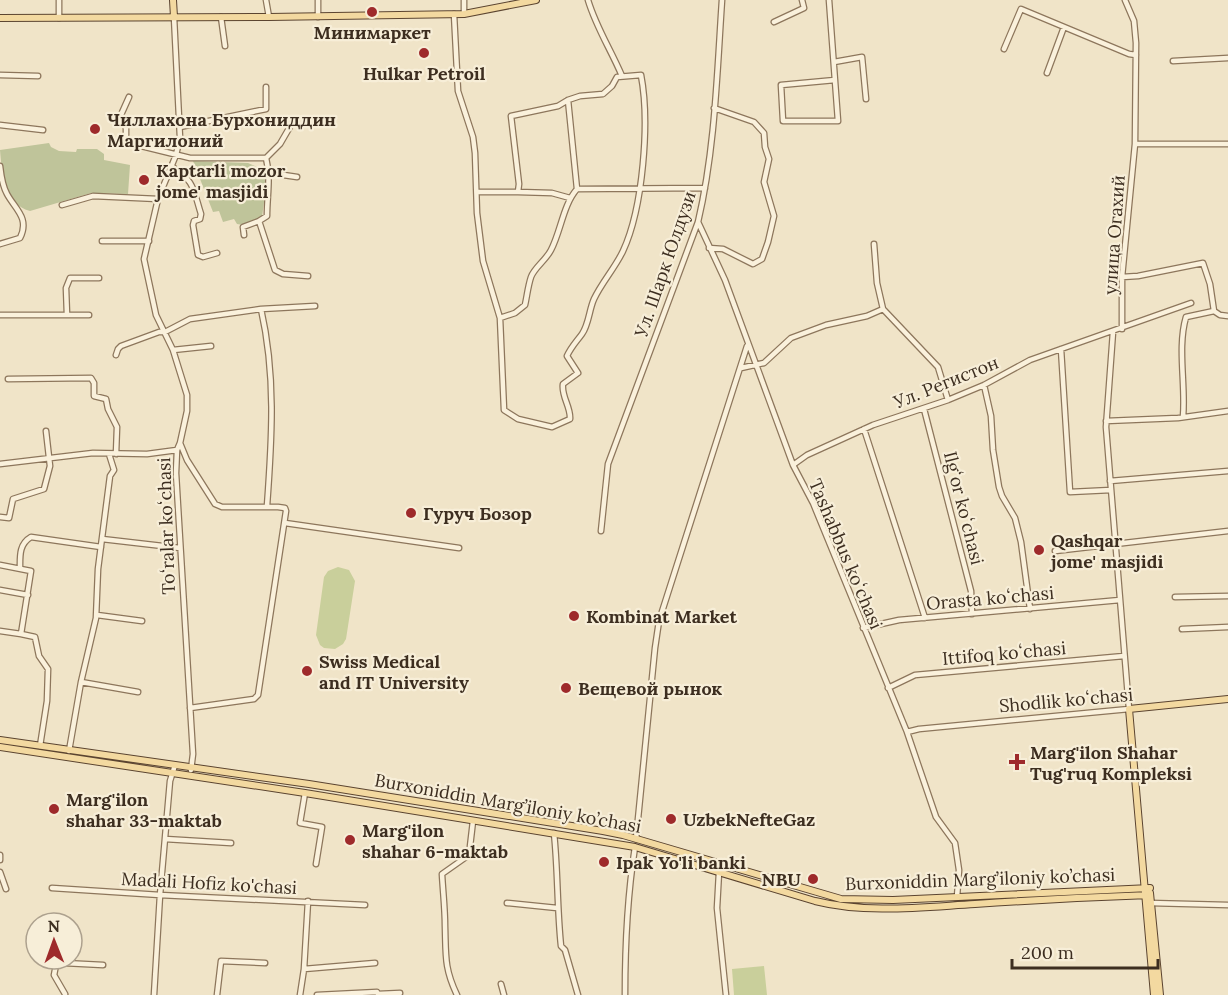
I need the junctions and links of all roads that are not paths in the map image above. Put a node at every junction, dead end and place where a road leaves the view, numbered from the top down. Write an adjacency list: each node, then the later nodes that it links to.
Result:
1 (59, 0): 19 (street)
2 (173, 0): 14 (main road, Toʻralar koʻchasi)
3 (266, 0): 16 (street)
4 (318, 0): 17 (street)
5 (464, 0): 13 (street)
6 (536, 0): 13 (main road)
7 (588, 0): 31 (street)
8 (723, 0): 37 (street, Ул. Шарк Юлдузи)
9 (802, 0): 20 (street)
10 (829, 0): 27 (street)
11 (1125, 0): 24 (street, улица Огахий)
12 (454, 14): 13 (main road); 17 (main road); 53 (street)
13 (464, 14)
14 (174, 17): 15 (main road); 19 (main road); 40 (street, Toʻralar koʻchasi)
15 (221, 17): 16 (main road); 22 (street)
16 (269, 17): 17 (main road)
17 (318, 17)
18 (0, 18): 19 (main road)
19 (59, 18)
20 (774, 22)
21 (1064, 27): 23 (street); 24 (street); 28 (street)
22 (225, 46)
23 (1004, 49)
24 (1136, 55): 42 (street, улица Огахий)
25 (1228, 58): 26 (street)
26 (1173, 61)
27 (834, 62): 32 (street); 35 (street)
28 (1047, 73)
29 (0, 75): 30 (street)
30 (38, 76)
31 (622, 76): 36 (street); 52 (street)
32 (835, 80): 32 (street)
33 (267, 87): 40 (street)
34 (129, 97): 44 (street)
35 (866, 99)
36 (568, 100): 51 (street); 54 (street)
37 (714, 108): 50 (street, Ул. Шарк Юлдузи); 65 (street)
38 (291, 124): 45 (street)
39 (0, 125): 41 (street)
40 (180, 127): 44 (street, Toʻralar koʻchasi)
41 (43, 130)
42 (1135, 144): 43 (street); 68 (street, улица Огахий)
43 (1228, 144)
44 (176, 155): 45 (street); 47 (street, Toʻralar koʻchasi)
45 (266, 158): 48 (street)
46 (0, 165): 63 (street)
47 (171, 166): 56 (street, Toʻralar koʻchasi); 66 (street)
48 (270, 172): 49 (street); 58 (street)
49 (297, 177)
50 (705, 188): 52 (street); 59 (street, Ул. Шарк Юлдузи)
51 (577, 189): 52 (street); 55 (street)
52 (639, 190): 79 (street)
53 (477, 192): 54 (street); 79 (street)
54 (518, 192): 55 (street)
55 (570, 198): 79 (street)
56 (158, 199): 57 (street); 62 (street, Toʻralar koʻchasi)
57 (62, 206)
58 (259, 221): 60 (street); 67 (street)
59 (698, 222): 65 (street, Tashabbus koʻchasi); 112 (street, Ул. Шарк Юлдузи)
60 (244, 236)
61 (102, 241): 62 (street)
62 (149, 241): 81 (street, Toʻralar koʻchasi)
63 (0, 244)
64 (874, 244): 73 (street)
65 (710, 248): 84 (street, Tashabbus koʻchasi)
66 (217, 253)
67 (308, 276)
68 (1122, 277): 74 (street); 80 (street, улица Огахий)
69 (99, 278): 76 (street)
70 (1191, 303): 80 (street, Ул. Регистон)
71 (315, 306): 72 (street)
72 (261, 309): 81 (street); 109 (street)
73 (883, 309): 88 (street); 92 (street)
74 (1214, 311): 78 (street); 95 (street)
75 (0, 315): 76 (street)
76 (67, 315): 77 (street)
77 (89, 315)
78 (1228, 316)
79 (500, 318)
80 (1122, 329): 82 (street, Ул. Регистон)
81 (165, 332): 86 (street, Toʻralar koʻchasi); 87 (street)
82 (1113, 332): 85 (street, Ул. Регистон); 96 (street)
83 (211, 346): 86 (street)
84 (747, 346): 88 (street, Tashabbus koʻchasi); 89 (street)
85 (1061, 349): 91 (street, Ул. Регистон); 108 (street)
86 (173, 350): 99 (street, Toʻralar koʻchasi)
87 (116, 355)
88 (754, 365): 89 (street); 105 (street, Tashabbus koʻchasi)
89 (741, 368): 157 (street)
90 (8, 378): 102 (street)
91 (984, 385): 92 (street, Ул. Регистон); 127 (street)
92 (948, 400): 93 (street, Ул. Регистон)
93 (924, 409): 97 (street, Ул. Регистон); 128 (street, Ilgʻor koʻchasi)
94 (1228, 411): 95 (street)
95 (1183, 417): 96 (street)
96 (1106, 421): 107 (street)
97 (864, 429): 105 (street, Ул. Регистон); 130 (street)
98 (46, 431): 103 (street)
99 (180, 443): 100 (street, Toʻralar koʻchasi); 109 (street)
100 (177, 450): 102 (street); 117 (street, Toʻralar koʻchasi)
101 (109, 454): 102 (street); 103 (street); 114 (street)
102 (116, 454)
103 (50, 458): 104 (street); 110 (street)
104 (0, 464)
105 (793, 465): 133 (street, Tashabbus koʻchasi)
106 (1228, 471): 107 (street)
107 (1110, 481): 108 (street)
108 (1111, 490): 115 (street)
109 (267, 506): 111 (street)
110 (0, 517)
111 (285, 523): 118 (street); 142 (street)
112 (601, 531)
113 (1228, 531): 115 (street)
114 (102, 539): 116 (street); 117 (street)
115 (1115, 543): 119 (street); 126 (street)
116 (101, 547): 121 (street); 129 (street)
117 (180, 548): 142 (street, Toʻralar koʻchasi)
118 (459, 548)
119 (1055, 551)
120 (0, 565): 121 (street)
121 (20, 568): 123 (street)
122 (0, 590): 123 (street)
123 (27, 595): 136 (street)
124 (1228, 596): 125 (street)
125 (1175, 597)
126 (1120, 600): 127 (street, Orasta koʻchasi); 137 (street)
127 (1030, 609): 128 (street, Orasta koʻchasi)
128 (972, 614): 130 (street, Orasta koʻchasi)
129 (97, 615): 131 (street); 138 (street)
130 (925, 618): 133 (street, Orasta koʻchasi)
131 (142, 621)
132 (1228, 627): 134 (street)
133 (863, 628): 139 (street, Tashabbus koʻchasi)
134 (1182, 629)
135 (0, 631): 136 (street)
136 (21, 634): 146 (street)
137 (1124, 656): 139 (street, Ittifoq koʻchasi); 143 (street)
138 (81, 682): 140 (street); 148 (street)
139 (888, 688): 144 (street, Tashabbus koʻchasi)
140 (138, 692)
141 (1228, 699): 143 (main road, Shodlik koʻchasi)
142 (190, 708): 150 (street, Toʻralar koʻchasi)
143 (1129, 709): 144 (street, Shodlik koʻchasi); 167 (main road)
144 (907, 732): 169 (street, Tashabbus koʻchasi)
145 (0, 740): 146 (main road, Burxoniddin Marg’iloniy ko’chasi)
146 (40, 746): 148 (main road, Burxoniddin Marg’iloniy ko’chasi)
147 (0, 747): 151 (main road, Burxoniddin Marg’iloniy ko’chasi)
148 (69, 751): 149 (main road, Burxoniddin Marg’iloniy ko’chasi)
149 (175, 765): 150 (main road, Burxoniddin Marg’iloniy ko’chasi); 151 (street)
150 (191, 767): 152 (street, Toʻralar koʻchasi); 157 (main road, Burxoniddin Marg’iloniy ko’chasi)
151 (172, 774): 152 (main road, Burxoniddin Marg’iloniy ko’chasi); 156 (street)
152 (189, 776): 153 (main road, Burxoniddin Marg’iloniy ko’chasi)
153 (305, 793): 154 (main road, Burxoniddin Marg’iloniy ko’chasi); 162 (street)
154 (473, 821): 155 (main road, Burxoniddin Marg’iloniy ko’chasi); 188 (street)
155 (554, 833): 159 (main road, Burxoniddin Marg’iloniy ko’chasi); 176 (street)
156 (165, 839): 158 (street); 168 (street)
157 (636, 839): 169 (main road, Burxoniddin Marg’iloniy ko’chasi)
158 (231, 843)
159 (635, 847): 164 (main road, Burxoniddin Marg’iloniy ko’chasi); 191 (street)
160 (0, 855): 161 (street)
161 (0, 860)
162 (316, 864)
163 (0, 872): 166 (street)
164 (718, 872): 174 (main road, Burxoniddin Marg’iloniy ko’chasi); 192 (street)
165 (52, 888): 168 (street, Madali Hofiz ko'chasi)
166 (6, 889)
167 (1148, 892): 169 (main road, Burxoniddin Marg’iloniy ko’chasi); 172 (main road); 174 (main road, Burxoniddin Marg’iloniy ko’chasi)
168 (160, 895): 170 (street, Madali Hofiz ko'chasi); 184 (street)
169 (957, 897): 174 (main road)
170 (308, 901): 173 (street, Madali Hofiz ko'chasi); 180 (street)
171 (507, 903): 176 (street)
172 (1148, 904): 175 (street); 193 (main road); 194 (main road)
173 (365, 905)
174 (956, 905)
175 (1228, 906)
176 (557, 908): 190 (street)
177 (265, 963): 185 (street)
178 (375, 963): 180 (street)
179 (103, 964): 183 (street)
180 (304, 969): 186 (street)
181 (501, 984): 189 (street)
182 (400, 993): 187 (street)
183 (65, 995)
184 (154, 995)
185 (218, 995)
186 (300, 995)
187 (317, 995)
188 (458, 995)
189 (504, 995)
190 (578, 995)
191 (625, 995)
192 (726, 995)
193 (1155, 995)
194 (1160, 995)

